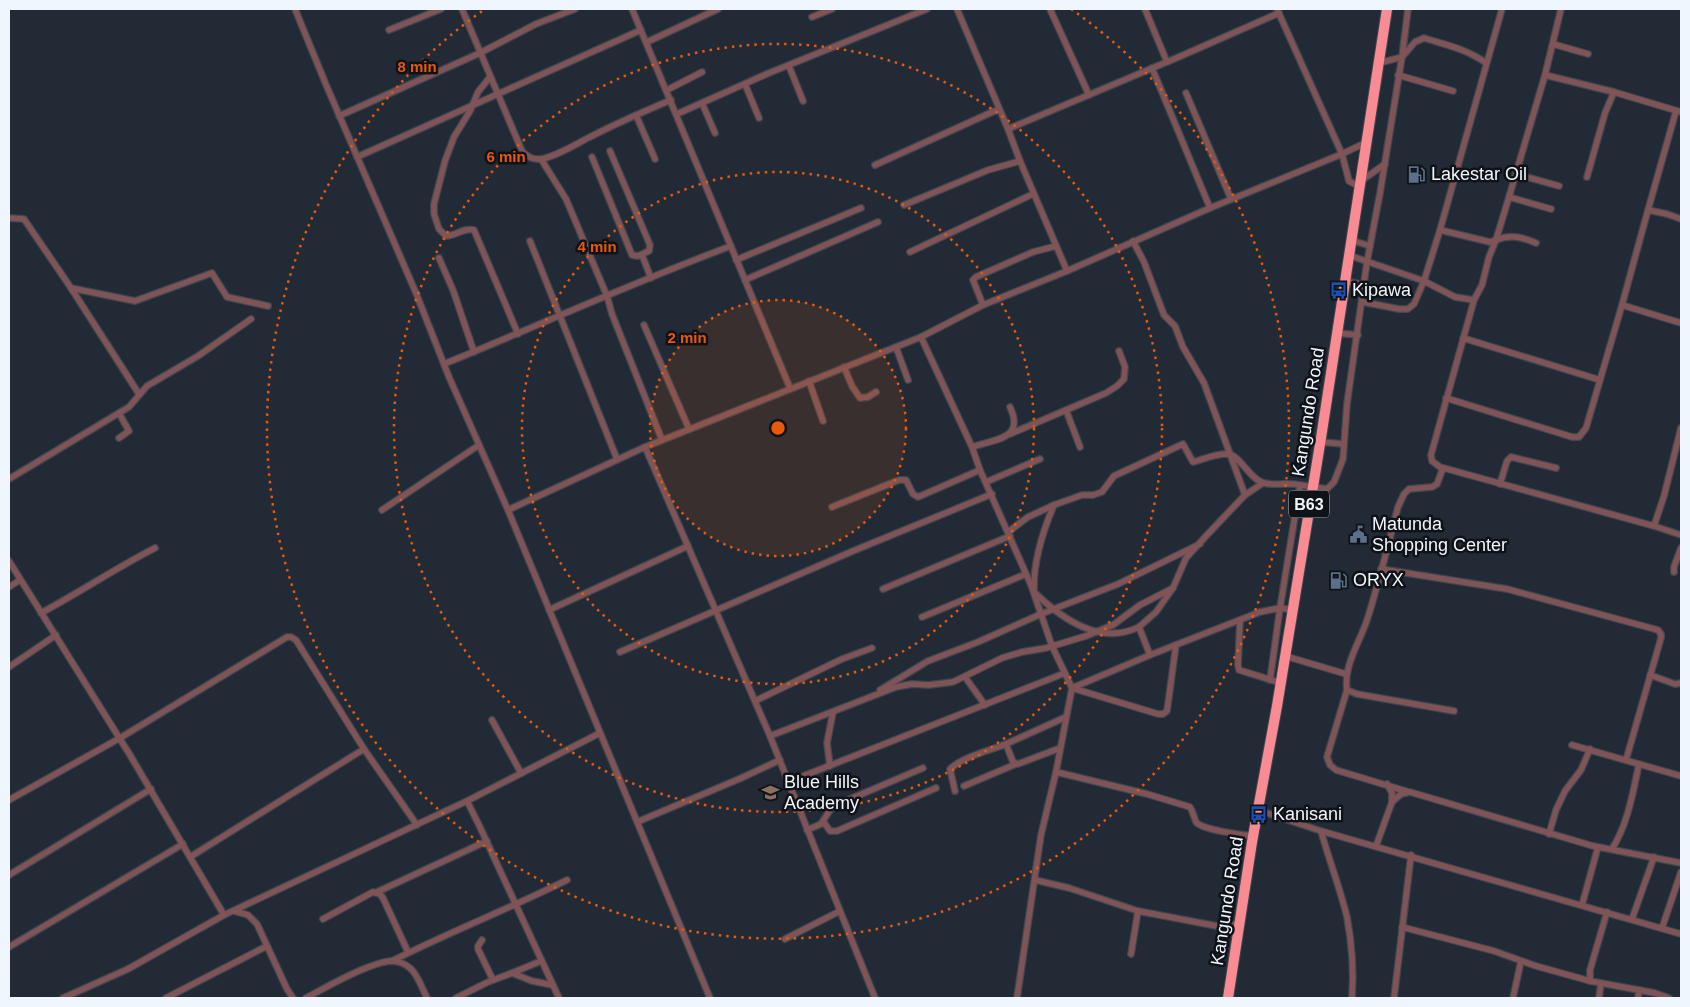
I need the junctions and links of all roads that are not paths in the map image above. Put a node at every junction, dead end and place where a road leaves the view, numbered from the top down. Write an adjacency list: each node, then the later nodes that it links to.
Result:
1 (295, 9): 49 (street)
2 (441, 9): 18 (street)
3 (462, 9): 22 (street)
4 (575, 9): 22 (street)
5 (632, 9): 19 (street)
6 (718, 9): 20 (street)
7 (832, 9): 17 (street)
8 (927, 9): 28 (street)
9 (957, 9): 45 (street)
10 (1050, 9): 40 (street)
11 (1145, 9): 25 (street)
12 (1387, 9): 26 (highway, Kangundo Road / B63)
13 (1408, 9): 24 (street)
14 (1502, 9): 27 (street)
15 (1561, 9): 21 (street)
16 (1278, 11): 25 (street); 55 (street)
17 (812, 17)
18 (389, 30)
19 (642, 30): 20 (street); 39 (street)
20 (647, 42): 35 (street)
21 (1553, 44): 23 (street); 32 (street)
22 (480, 53): 33 (street); 49 (street)
23 (1588, 54)
24 (1402, 57): 26 (street); 27 (street); 31 (street)
25 (1167, 62): 29 (street)
26 (1379, 63): 53 (highway, Kangundo Road / B63)
27 (1486, 63): 78 (street)
28 (789, 66): 34 (street); 42 (street)
29 (1152, 68): 40 (street); 72 (street)
30 (702, 72): 35 (street)
31 (1398, 75): 36 (street); 61 (street)
32 (1545, 75): 37 (street); 63 (street)
33 (490, 77): 39 (street); 44 (street)
34 (745, 84): 43 (street); 50 (street)
35 (667, 90): 41 (street)
36 (1453, 91)
37 (1614, 92): 46 (street); 64 (street)
38 (1186, 93): 69 (street)
39 (497, 94): 44 (street); 58 (street)
40 (1089, 95): 51 (street)
41 (671, 100): 47 (street); 48 (street)
42 (803, 101)
43 (702, 102): 47 (street); 52 (street)
44 (472, 107): 57 (street); 111 (street)
45 (999, 109): 51 (street); 62 (street)
46 (1678, 112): 74 (street)
47 (677, 114): 84 (street)
48 (636, 115): 58 (street); 59 (street)
49 (339, 116): 57 (street)
50 (759, 118)
51 (1008, 129): 60 (street)
52 (715, 134)
53 (1366, 142): 55 (street); 65 (highway, Kangundo Road / B63)
54 (610, 152): 88 (street)
55 (1342, 154): 65 (street); 69 (street)
56 (592, 157): 88 (street)
57 (357, 158): 118 (street)
58 (541, 159): 100 (street)
59 (655, 159)
60 (1020, 162): 67 (street); 70 (street)
61 (1385, 164): 65 (street); 86 (street)
62 (875, 165)
63 (1516, 174): 66 (street); 68 (street)
64 (1587, 177)
65 (1360, 184): 79 (highway, Kangundo Road / B63)
66 (1559, 186)
67 (1033, 194): 85 (street); 87 (street)
68 (1509, 197): 73 (street); 80 (street)
69 (1231, 199): 72 (street)
70 (904, 205)
71 (861, 208): 91 (street)
72 (1210, 208): 82 (street)
73 (1551, 209)
74 (1648, 210): 76 (street); 103 (street)
75 (9, 218): 99 (street)
76 (1681, 220)
77 (878, 222): 95 (street)
78 (1440, 230): 80 (street); 97 (street)
79 (1351, 240): 86 (street); 89 (highway, Kangundo Road / B63)
80 (1496, 240): 83 (street); 101 (street)
81 (530, 241): 106 (street)
82 (1133, 241): 93 (street); 142 (street)
83 (1536, 243)
84 (730, 246): 91 (street); 94 (street)
85 (1056, 246): 93 (street); 104 (street)
86 (1370, 246): 92 (street)
87 (910, 252)
88 (642, 255): 94 (street)
89 (1348, 255): 92 (street); 96 (highway, Kangundo Road / B63)
90 (439, 258): 117 (street)
91 (736, 260): 95 (street)
92 (1367, 262): 97 (street); 98 (street)
93 (1067, 271): 104 (street)
94 (650, 278): 100 (street)
95 (745, 280): 123 (street)
96 (1344, 281): 98 (street); 110 (highway, Kangundo Road / B63)
97 (1424, 281): 101 (street); 102 (street)
98 (1365, 285): 102 (street)
99 (71, 288): 105 (street); 125 (street)
100 (607, 296): 106 (street); 135 (street)
101 (1474, 300): 114 (street)
102 (1363, 302): 112 (street)
103 (1622, 304): 108 (street); 121 (street)
104 (983, 305): 113 (street)
105 (268, 306)
106 (560, 315): 111 (street); 144 (street)
107 (251, 319): 125 (street)
108 (1681, 323)
109 (644, 326): 132 (street)
110 (1336, 333): 112 (street); 136 (highway, Kangundo Road / B63)
111 (518, 334): 117 (street)
112 (1358, 335): 137 (street)
113 (921, 337): 115 (street); 140 (street)
114 (1463, 338): 121 (street); 126 (street)
115 (896, 347): 119 (street); 120 (street)
116 (1118, 351): 128 (street)
117 (474, 352): 118 (street)
118 (444, 364): 138 (street)
119 (844, 367): 122 (street); 124 (street)
120 (908, 380)
121 (1600, 380): 126 (street)
122 (809, 381): 123 (street); 130 (street)
123 (790, 388): 132 (street)
124 (876, 392)
125 (139, 394): 129 (street)
126 (1446, 398): 145 (street)
127 (1010, 407): 133 (street)
128 (1066, 410): 133 (street); 141 (street)
129 (119, 413): 134 (street); 148 (street)
130 (823, 421)
131 (1681, 428): 160 (street)
132 (689, 429): 135 (street)
133 (1010, 434): 140 (street)
134 (119, 438)
135 (662, 440): 139 (street)
136 (1320, 442): 137 (street); 153 (highway, Kangundo Road / B63)
137 (1344, 444): 153 (street)
138 (479, 445): 158 (street); 159 (street)
139 (645, 447): 144 (street); 164 (street)
140 (972, 447): 147 (street)
141 (1080, 447)
142 (1230, 453): 150 (street); 155 (street); 156 (street)
143 (1040, 458): 149 (street)
144 (618, 459): 159 (street)
145 (1443, 468): 151 (street); 168 (street)
146 (1556, 468): 151 (street)
147 (980, 470): 149 (street); 157 (street)
148 (9, 479)
149 (986, 482): 154 (street)
150 (1263, 483): 152 (street); 155 (street)
151 (1500, 484): 160 (street)
152 (1300, 485): 153 (street); 176 (street)
153 (1312, 486): 180 (highway, Kangundo Road / B63)
154 (992, 494): 161 (street); 179 (street)
155 (1245, 495): 163 (street)
156 (1054, 505): 161 (street); 175 (street)
157 (832, 506)
158 (382, 510)
159 (508, 510): 178 (street)
160 (1654, 526): 162 (street)
161 (1009, 534): 170 (street); 174 (street)
162 (1681, 535)
163 (1200, 544): 173 (street); 177 (street)
164 (688, 546): 178 (street); 179 (street)
165 (155, 548): 181 (street)
166 (1681, 548): 169 (street)
167 (9, 561): 171 (street)
168 (1381, 569): 196 (street); 197 (street)
169 (1674, 572)
170 (1026, 574): 175 (street); 183 (street)
171 (20, 580): 172 (street); 181 (street)
172 (9, 587)
173 (1173, 588): 185 (street); 186 (street)
174 (883, 589)
175 (1034, 592): 177 (street); 182 (street)
176 (1280, 608): 180 (street); 184 (street); 199 (street)
177 (1052, 609): 182 (street); 186 (street)
178 (549, 610): 211 (street)
179 (715, 610): 191 (street); 205 (street)
180 (1293, 610): 193 (highway, Kangundo Road / B63)
181 (42, 613): 187 (street)
182 (1041, 614): 189 (street); 204 (street)
183 (922, 617)
184 (1240, 620): 188 (street); 199 (street)
185 (1139, 627): 186 (street); 192 (street)
186 (1096, 632): 189 (street)
187 (56, 635): 194 (street); 213 (street)
188 (1176, 645): 192 (street); 202 (street)
189 (1052, 646): 195 (street); 198 (street)
190 (872, 648): 205 (street)
191 (620, 652)
192 (1150, 654): 202 (street)
193 (1286, 656): 196 (street); 200 (highway, Kangundo Road / B63)
194 (9, 667)
195 (1065, 673): 202 (street); 206 (street)
196 (1346, 674): 203 (street)
197 (1650, 676): 201 (street); 220 (street)
198 (964, 677): 204 (street); 206 (street)
199 (1270, 680): 200 (street)
200 (1281, 683): 238 (highway, Kangundo Road / B63)
201 (1681, 683)
202 (1072, 688): 209 (street)
203 (1347, 690): 207 (street); 229 (street)
204 (872, 696): 208 (street)
205 (755, 701): 212 (street)
206 (985, 705): 223 (street)
207 (1454, 711)
208 (833, 712): 212 (street); 223 (street)
209 (1066, 718): 214 (street); 216 (street)
210 (492, 720): 226 (street)
211 (600, 733): 226 (street); 240 (street)
212 (770, 736): 219 (street)
213 (120, 738): 217 (street); 232 (street); 235 (street)
214 (1006, 744): 221 (street); 233 (street)
215 (1572, 745): 218 (street)
216 (1060, 748): 221 (street); 225 (street)
217 (364, 749): 241 (street); 253 (street)
218 (1590, 749): 220 (street); 244 (street)
219 (780, 760): 228 (street); 240 (street)
220 (1626, 760): 222 (street)
221 (1016, 764): 230 (street)
222 (1639, 764): 227 (street); 250 (street)
223 (830, 766): 228 (street)
224 (922, 768): 239 (street)
225 (1056, 772): 245 (street); 258 (street)
226 (521, 773): 236 (street)
227 (1681, 776)
228 (788, 782): 242 (street)
229 (1387, 784): 234 (street); 237 (street)
230 (964, 786)
231 (936, 788): 239 (street)
232 (150, 789): 247 (street); 256 (street)
233 (956, 791)
234 (1410, 792): 237 (street); 244 (street)
235 (9, 800)
236 (467, 801): 241 (street); 246 (street)
237 (1392, 802): 248 (street)
238 (1258, 810): 243 (street); 245 (highway, Kangundo Road / B63)
239 (822, 820): 242 (street)
240 (637, 822): 295 (street)
241 (417, 825): 262 (street)
242 (807, 830): 263 (street)
243 (1321, 831): 248 (street); 299 (street)
244 (1549, 834): 249 (street)
245 (1254, 836): 269 (highway, Kangundo Road / B63)
246 (487, 841): 259 (street); 261 (street)
247 (183, 844): 253 (street); 276 (street)
248 (1376, 846): 251 (street)
249 (1598, 847): 250 (street); 260 (street)
250 (1612, 849): 252 (street)
251 (1411, 855): 260 (street); 270 (street)
252 (1654, 856): 254 (street); 268 (street)
253 (190, 857): 266 (street)
254 (1681, 863)
255 (1681, 872): 271 (street)
256 (9, 875)
257 (567, 880): 261 (street)
258 (1035, 880): 264 (street); 297 (street)
259 (377, 892): 267 (street); 277 (street)
260 (1582, 905): 265 (street)
261 (515, 906): 277 (street); 280 (street)
262 (233, 911): 266 (street); 275 (street)
263 (840, 911): 273 (street); 296 (street)
264 (1138, 912): 269 (street); 278 (street)
265 (1607, 912): 268 (street); 284 (street)
266 (224, 915): 288 (street)
267 (323, 919)
268 (1632, 919): 271 (street)
269 (1241, 922): 298 (highway, Kangundo Road / B63)
270 (1402, 927): 281 (street); 300 (street)
271 (1662, 928): 272 (street)
272 (1681, 934)
273 (784, 939)
274 (482, 940): 283 (street)
275 (267, 946): 289 (street); 290 (street)
276 (9, 947)
277 (408, 952): 279 (street)
278 (1131, 954)
279 (392, 961): 291 (street); 292 (street)
280 (541, 961): 282 (street); 286 (street)
281 (1521, 961): 284 (street); 301 (street)
282 (512, 973): 283 (street); 286 (street)
283 (493, 980): 293 (street)
284 (1590, 981): 285 (street)
285 (1601, 983): 287 (street); 302 (street)
286 (553, 985): 294 (street)
287 (1639, 990): 303 (street); 304 (street)
288 (63, 998)
289 (166, 998)
290 (293, 998)
291 (306, 998)
292 (427, 998)
293 (456, 998)
294 (559, 998)
295 (710, 998)
296 (875, 998)
297 (1017, 998)
298 (1228, 998)
299 (1352, 998)
300 (1394, 998)
301 (1513, 998)
302 (1599, 998)
303 (1638, 998)
304 (1667, 998)

